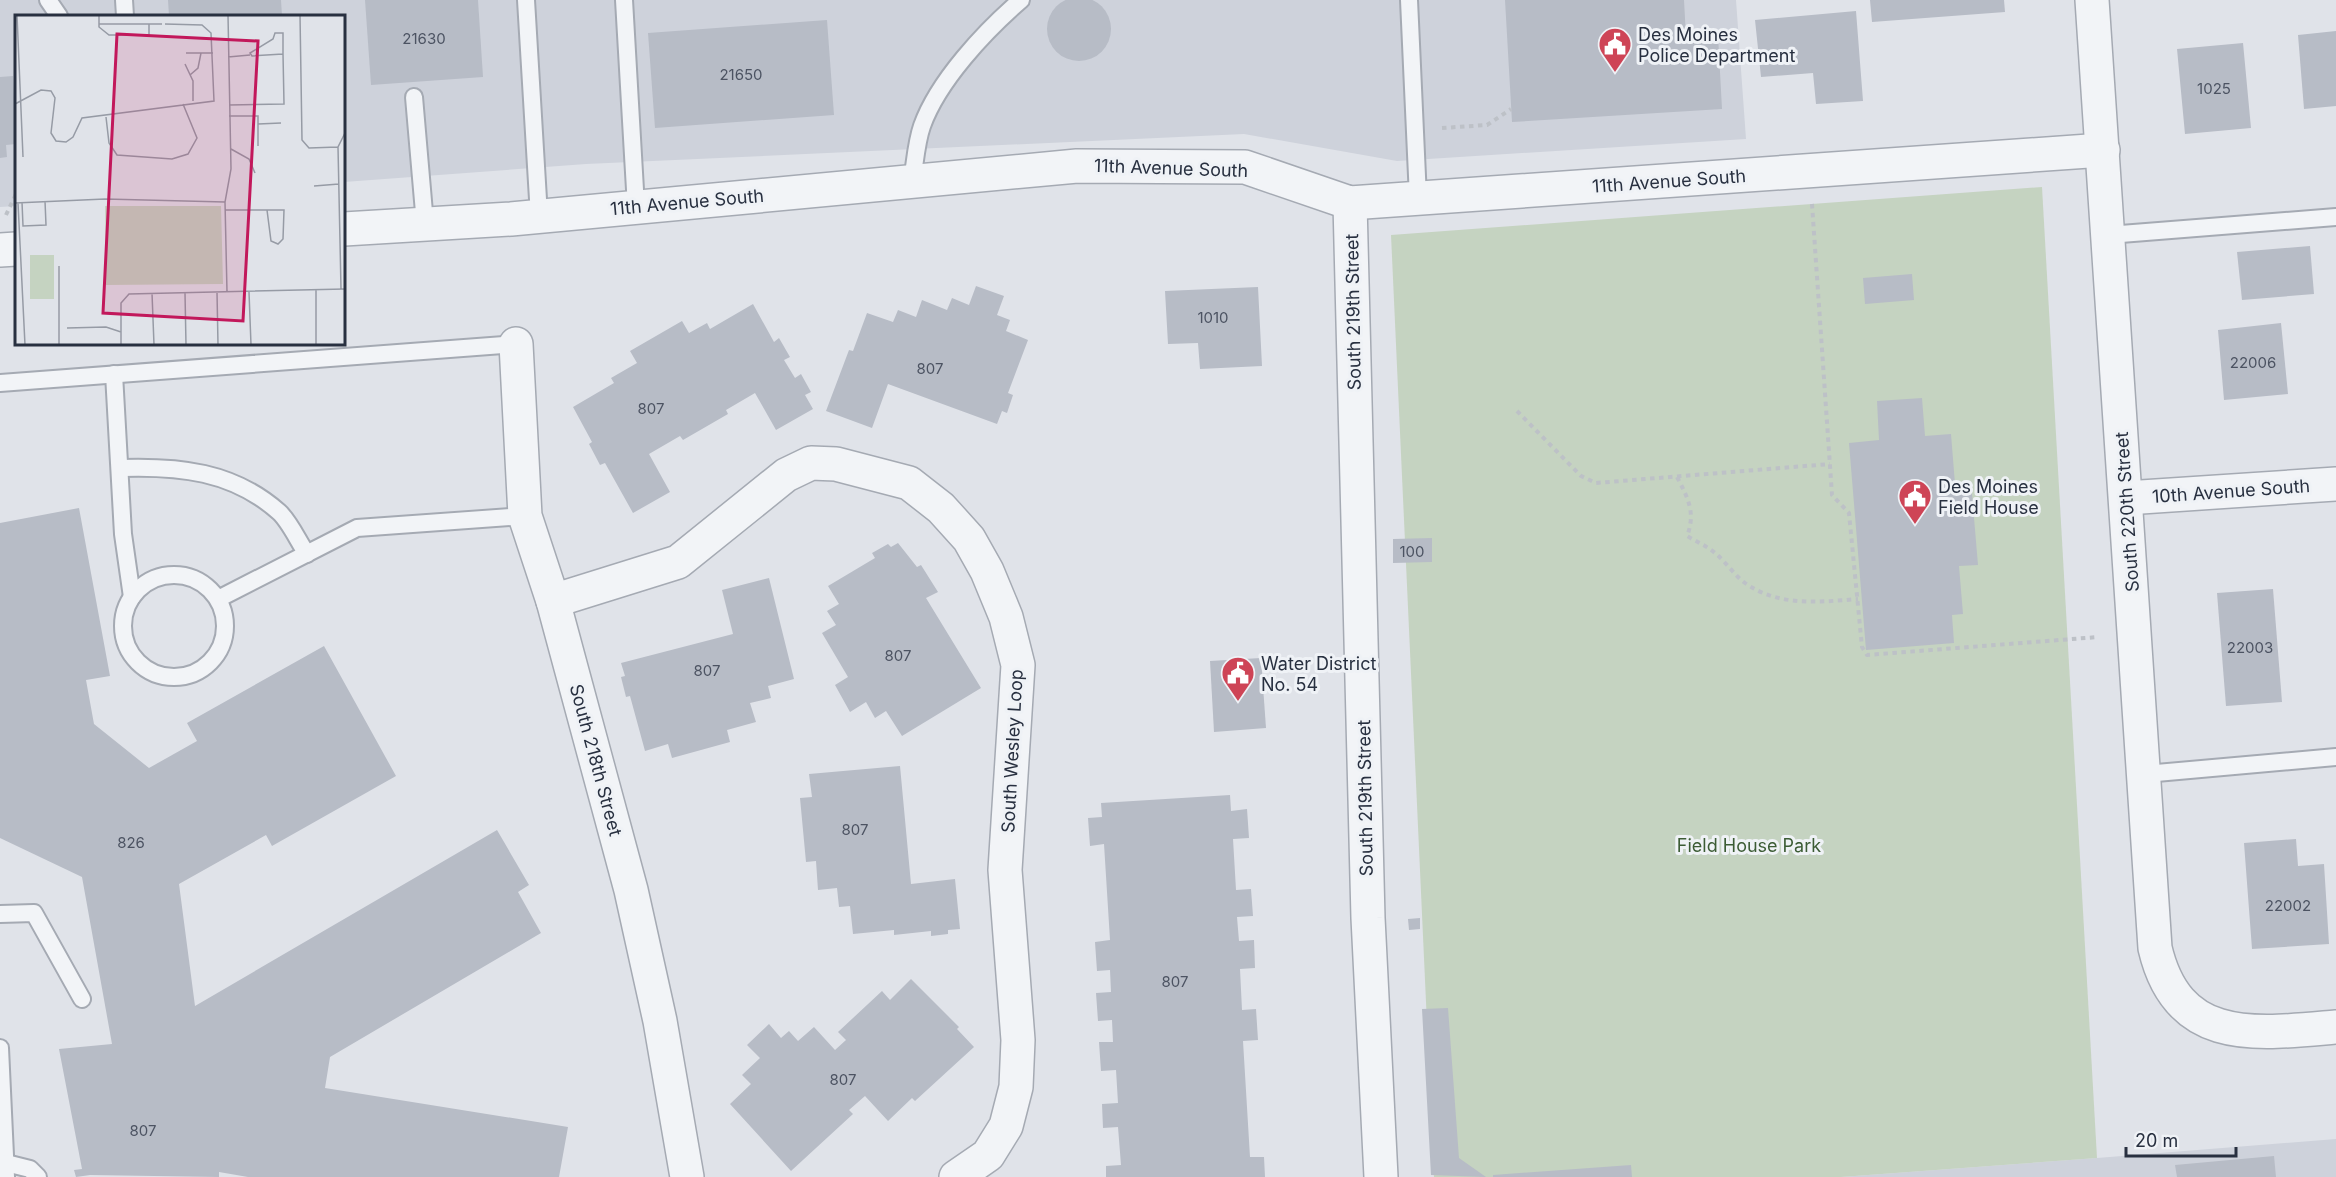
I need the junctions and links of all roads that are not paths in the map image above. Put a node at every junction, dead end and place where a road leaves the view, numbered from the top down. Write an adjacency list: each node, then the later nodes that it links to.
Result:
1 (48, 0): 8 (lane)
2 (124, 0): 9 (lane)
3 (526, 0): 16 (lane)
4 (624, 0): 15 (lane)
5 (1021, 0): 12 (lane)
6 (1409, 0): 13 (lane)
7 (2092, 0): 11 (street, South 220th Street)
8 (58, 15)
9 (125, 15)
10 (414, 97): 18 (lane)
11 (2103, 150): 13 (street, 11th Avenue South); 20 (street, South 220th Street)
12 (912, 181): 14 (street, 11th Avenue South); 15 (street, 11th Avenue South)
13 (1418, 198): 14 (street, 11th Avenue South)
14 (1350, 203): 44 (street, South 219th Street)
15 (636, 207): 16 (street, 11th Avenue South)
16 (539, 216): 18 (street, 11th Avenue South)
17 (2336, 218): 20 (lane)
18 (425, 224): 19 (street, 11th Avenue South)
19 (345, 229)
20 (2108, 235): 28 (street, South 220th Street)
21 (15, 249): 22 (street)
22 (0, 250)
23 (516, 344): 24 (lane); 29 (street, South 218th Street)
24 (114, 375): 25 (lane); 26 (lane)
25 (0, 383)
26 (120, 468): 30 (lane); 31 (lane)
27 (2336, 484): 28 (street, 10th Avenue South)
28 (2126, 498): 35 (street, South 220th Street)
29 (525, 516): 30 (lane); 33 (street, South 218th Street)
30 (307, 554): 32 (lane)
31 (132, 597): 32 (lane); 32 (lane)
32 (218, 598)
33 (554, 601): 42 (street, South 218th Street); 43 (street, South Wesley Loop)
34 (2336, 757): 35 (lane)
35 (2145, 774): 38 (street, South 220th Street)
36 (0, 914): 37 (lane)
37 (82, 999)
38 (2336, 1027)
39 (0, 1048): 40 (lane)
40 (6, 1170): 41 (lane)
41 (38, 1177)
42 (687, 1177)
43 (956, 1177)
44 (1381, 1177)

